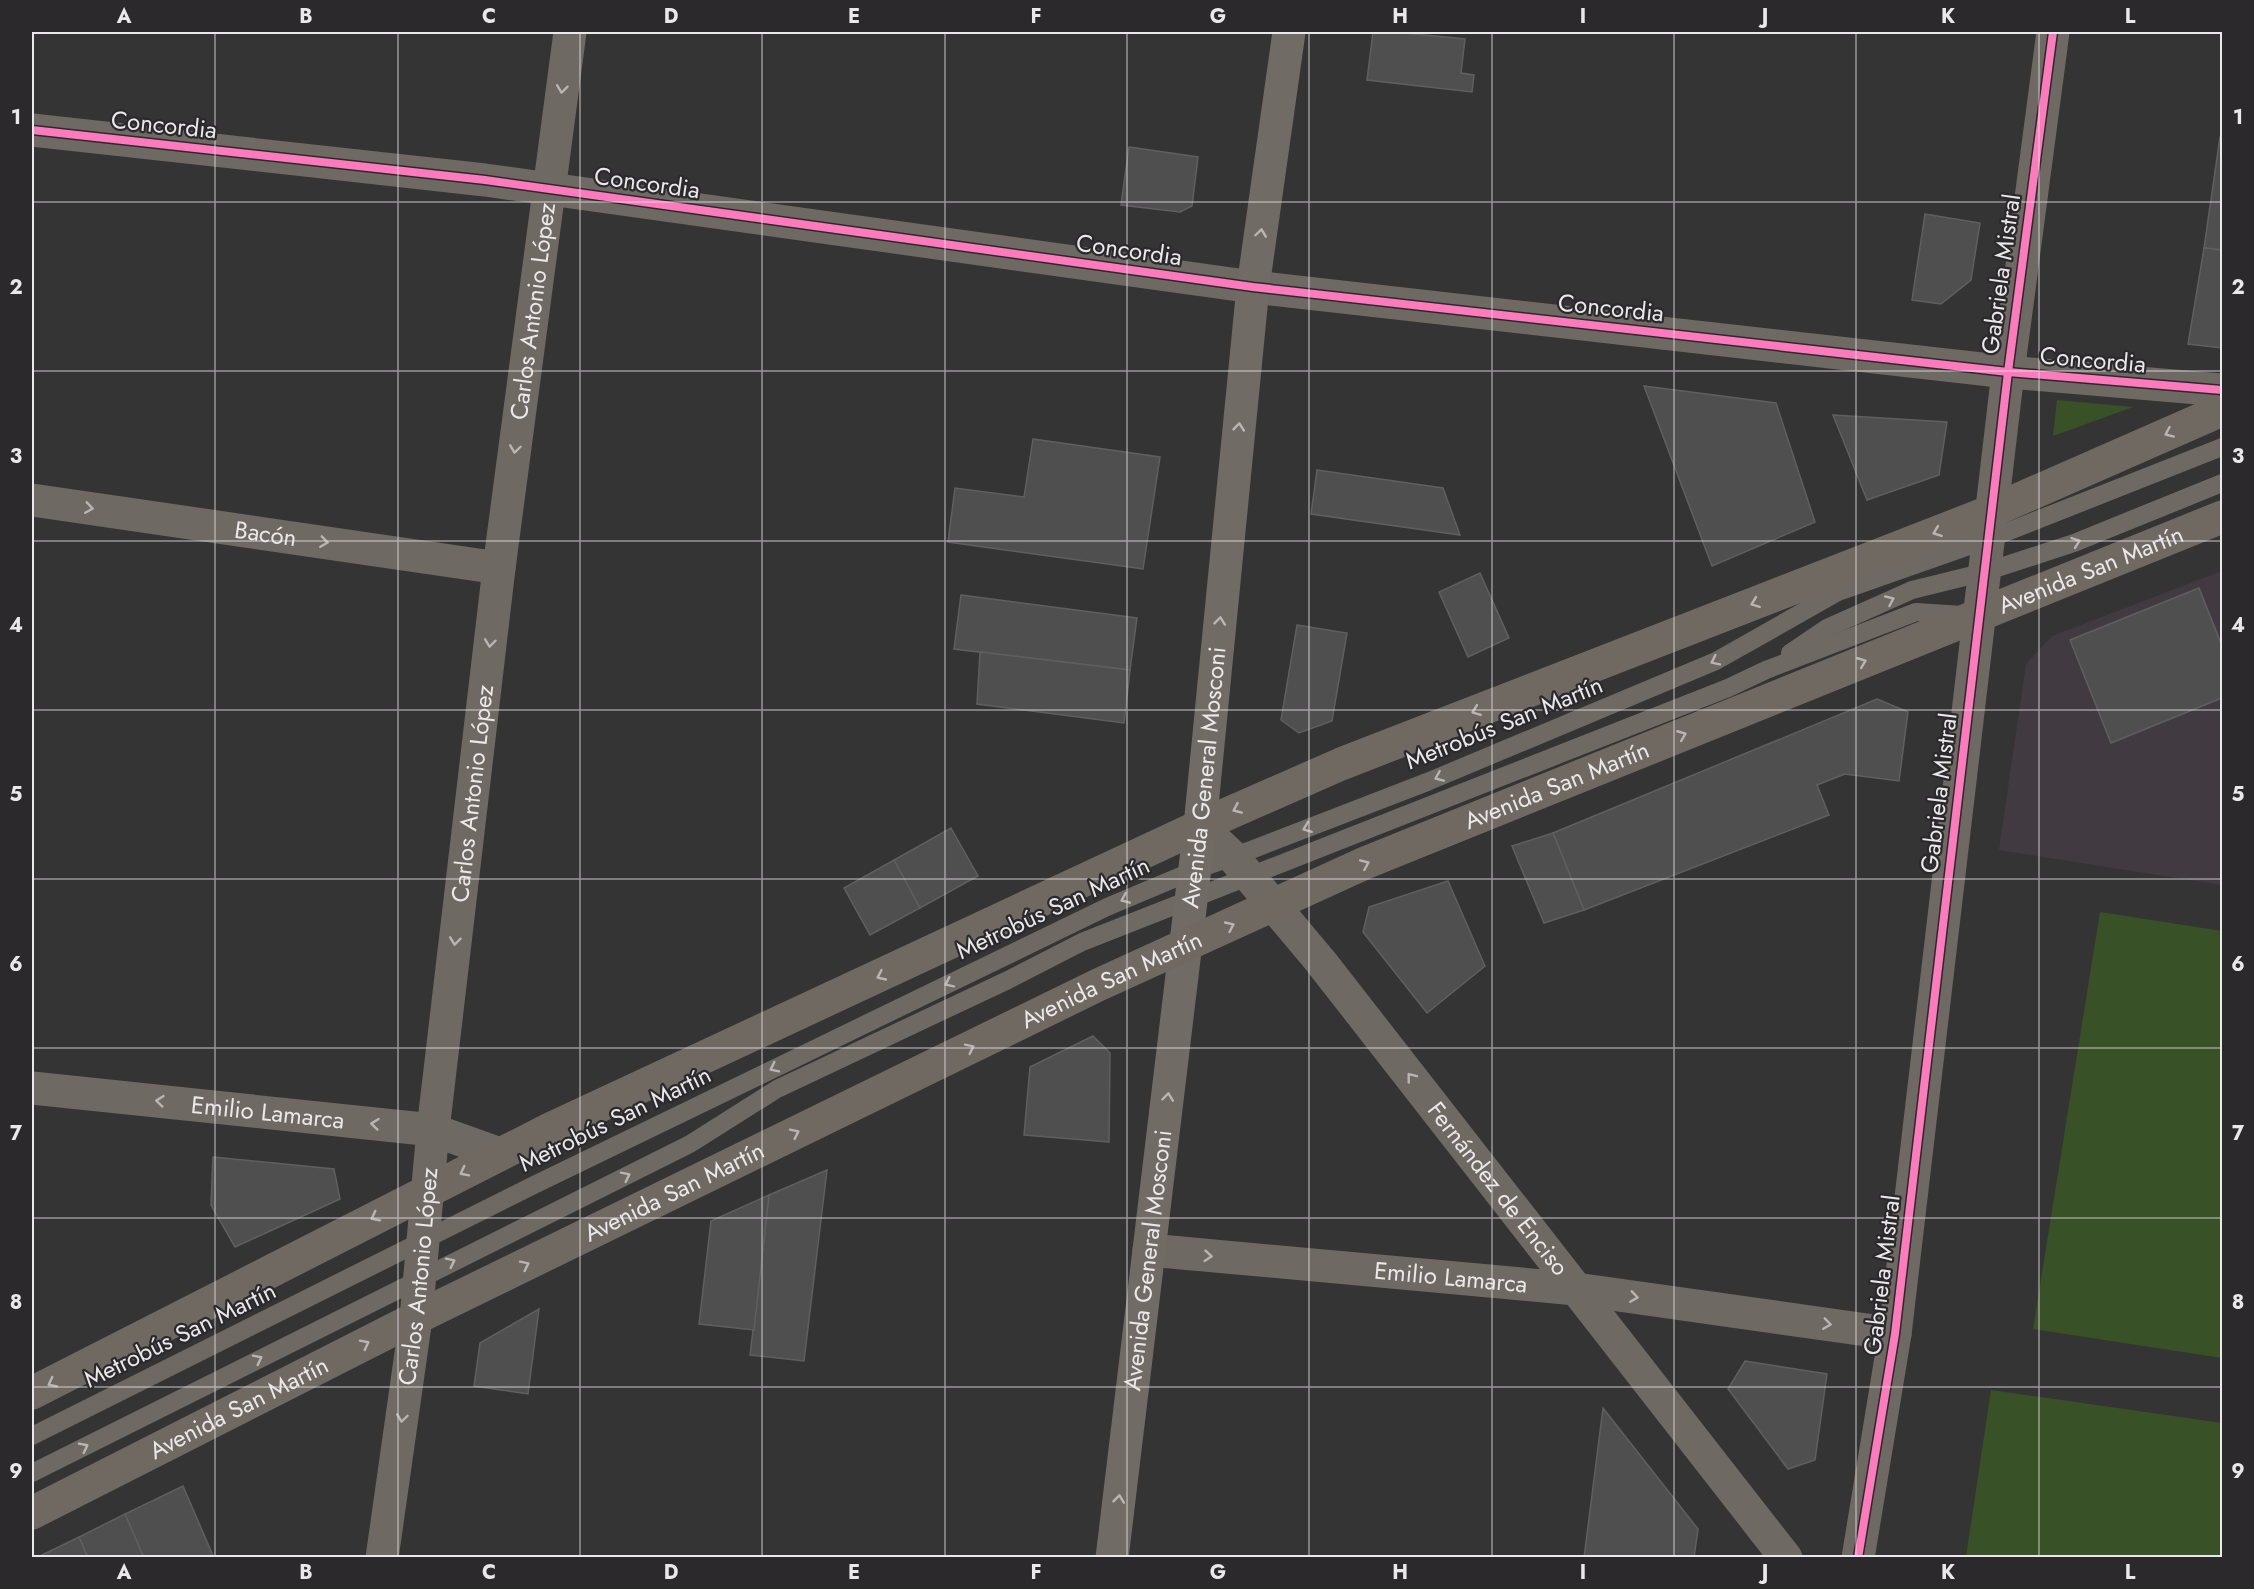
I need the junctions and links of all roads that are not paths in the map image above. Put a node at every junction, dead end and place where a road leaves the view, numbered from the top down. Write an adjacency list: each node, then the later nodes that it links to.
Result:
1 (570, 32): 5 (street, Carlos Antonio López, one-way to 5)
2 (1289, 32): 6 (main road, Avenida General Mosconi, one-way to 2)
3 (2053, 32): 7 (street, Gabriela Mistral)
4 (32, 130): 5 (street, Concordia)
5 (549, 189): 6 (street, Concordia); 15 (street, Carlos Antonio López, one-way to 15)
6 (1253, 287): 7 (street, Concordia); 19 (main road, Avenida General Mosconi, one-way to 6)
7 (2008, 372): 8 (street, Concordia); 14 (street, Gabriela Mistral)
8 (2223, 390)
9 (2223, 410): 14 (main road, one-way to 14)
10 (2223, 447): 14 (lane, Metrobús San Martín)
11 (2223, 483): 16 (lane, Metrobús San Martín, one-way to 11)
12 (32, 500): 15 (street, Bacón, one-way to 15)
13 (2223, 517): 17 (main road, Avenida San Martín)
14 (1990, 525): 16 (street, Gabriela Mistral); 19 (main road, one-way to 19); 20 (lane, Metrobús San Martín, one-way to 20)
15 (499, 568): 25 (street, Carlos Antonio López, one-way to 25)
16 (1985, 572): 17 (street, Gabriela Mistral); 18 (lane, Metrobús San Martín, one-way to 16)
17 (1980, 616): 18 (lane, Metrobús San Martín); 22 (main road, Avenida San Martín, one-way to 17); 33 (street, Gabriela Mistral)
18 (1766, 670): 20 (lane, Metrobús San Martín)
19 (1200, 826): 20 (street, Fernández de Enciso); 21 (main road, Avenida General Mosconi); 26 (main road, one-way to 26)
20 (1241, 867): 21 (lane, Metrobús San Martín); 21 (lane, Metrobús San Martín); 22 (street, Fernández de Enciso)
21 (1193, 884): 23 (main road, Avenida General Mosconi); 28 (lane, Metrobús San Martín, one-way to 28); 30 (lane, Metrobús San Martín, one-way to 21)
22 (1273, 905): 23 (main road, Avenida San Martín, one-way to 22); 31 (street, Fernández de Enciso, one-way to 22)
23 (1186, 946): 29 (main road, Avenida General Mosconi, one-way to 23); 32 (main road, Avenida San Martín, one-way to 23)
24 (32, 1088): 25 (street, Emilio Lamarca, one-way to 24)
25 (433, 1130): 26 (street, Emilio Lamarca); 27 (street, Carlos Antonio López)
26 (500, 1154): 27 (main road, one-way to 27)
27 (428, 1191): 28 (street, Carlos Antonio López); 34 (main road, one-way to 34)
28 (422, 1242): 30 (street, Carlos Antonio López); 35 (lane, Metrobús San Martín)
29 (1149, 1250): 31 (street, Emilio Lamarca, one-way to 31); 39 (main road, Avenida General Mosconi, one-way to 29)
30 (419, 1278): 32 (street, Carlos Antonio López); 36 (lane, Metrobús San Martín, one-way to 30)
31 (1576, 1289): 33 (street, Emilio Lamarca, one-way to 33); 40 (street, Fernández de Enciso)
32 (416, 1318): 37 (main road, Avenida San Martín, one-way to 32); 38 (street, Carlos Antonio López, one-way to 38)
33 (1895, 1334): 41 (street, Gabriela Mistral)
34 (32, 1393)
35 (32, 1436)
36 (32, 1473)
37 (32, 1513)
38 (382, 1557)
39 (1112, 1557)
40 (1786, 1557)
41 (1858, 1557)

